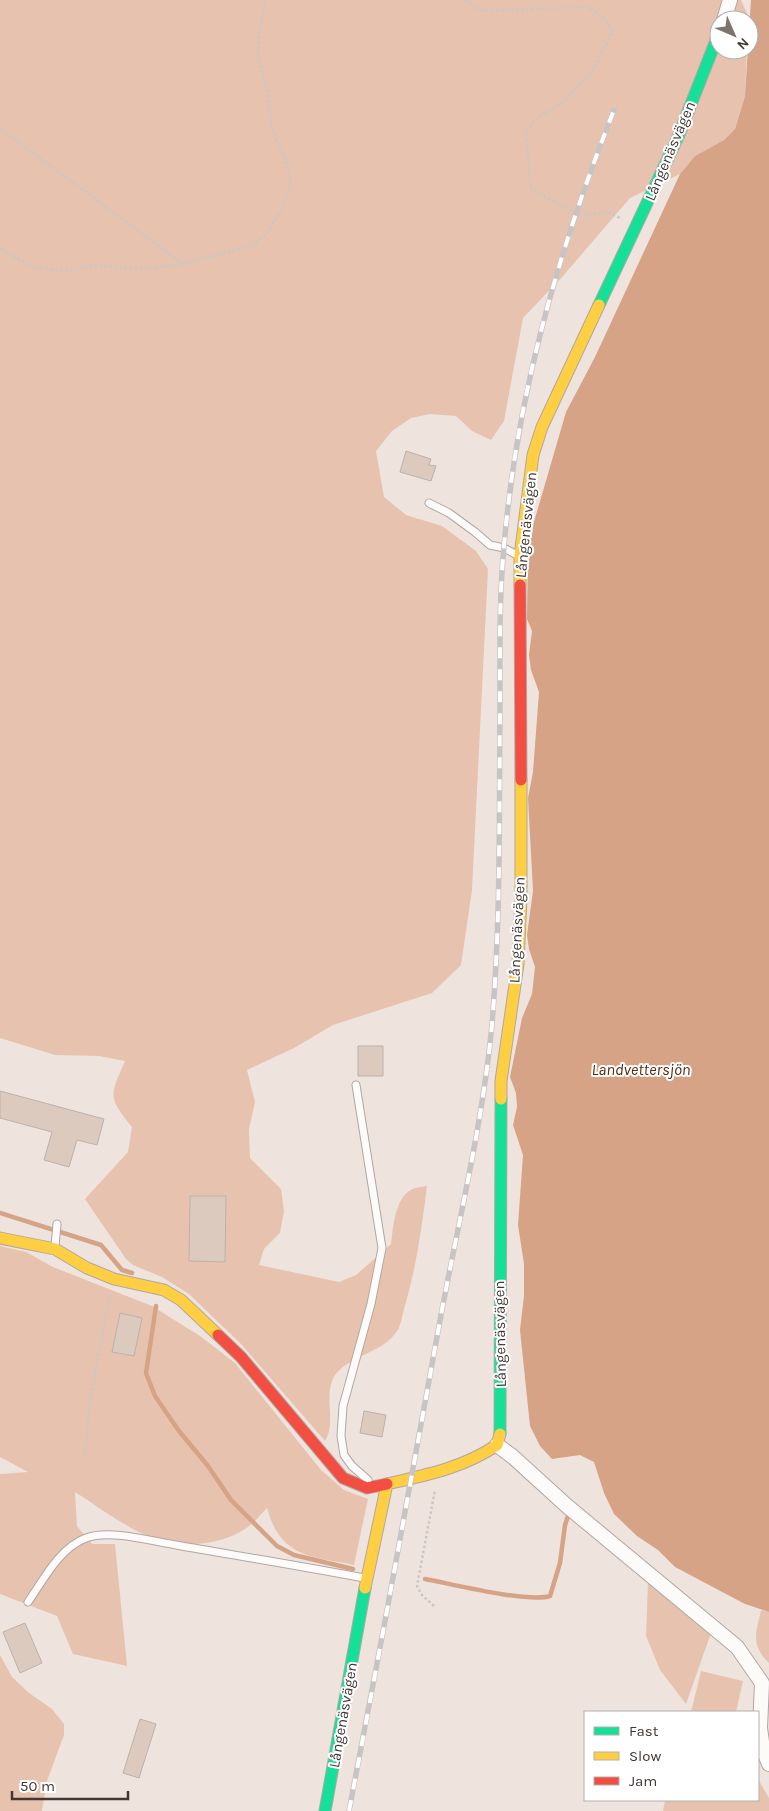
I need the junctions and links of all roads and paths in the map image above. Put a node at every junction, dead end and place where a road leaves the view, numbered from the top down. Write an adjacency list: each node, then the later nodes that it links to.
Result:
1 (265, 0): 7 (path)
2 (464, 0): 5 (path)
3 (709, 58): 5 (street, Långenäsvägen)
4 (0, 129): 7 (path)
5 (638, 226): 9 (street, Långenäsvägen)
6 (0, 249): 7 (path)
7 (183, 264)
8 (429, 503): 9 (lane)
9 (520, 556): 15 (street, Långenäsvägen)
10 (356, 1086): 18 (lane)
11 (57, 1224): 13 (lane)
12 (0, 1238): 13 (street)
13 (55, 1249): 14 (street)
14 (114, 1279): 16 (path); 18 (street)
15 (497, 1446): 17 (street); 22 (street)
16 (85, 1454)
17 (437, 1474): 18 (street); 21 (path)
18 (387, 1484): 19 (street, Långenäsvägen)
19 (365, 1578): 20 (lane); 24 (street, Långenäsvägen)
20 (28, 1602)
21 (434, 1606)
22 (766, 1687): 23 (street)
23 (769, 1764)
24 (325, 1811)

